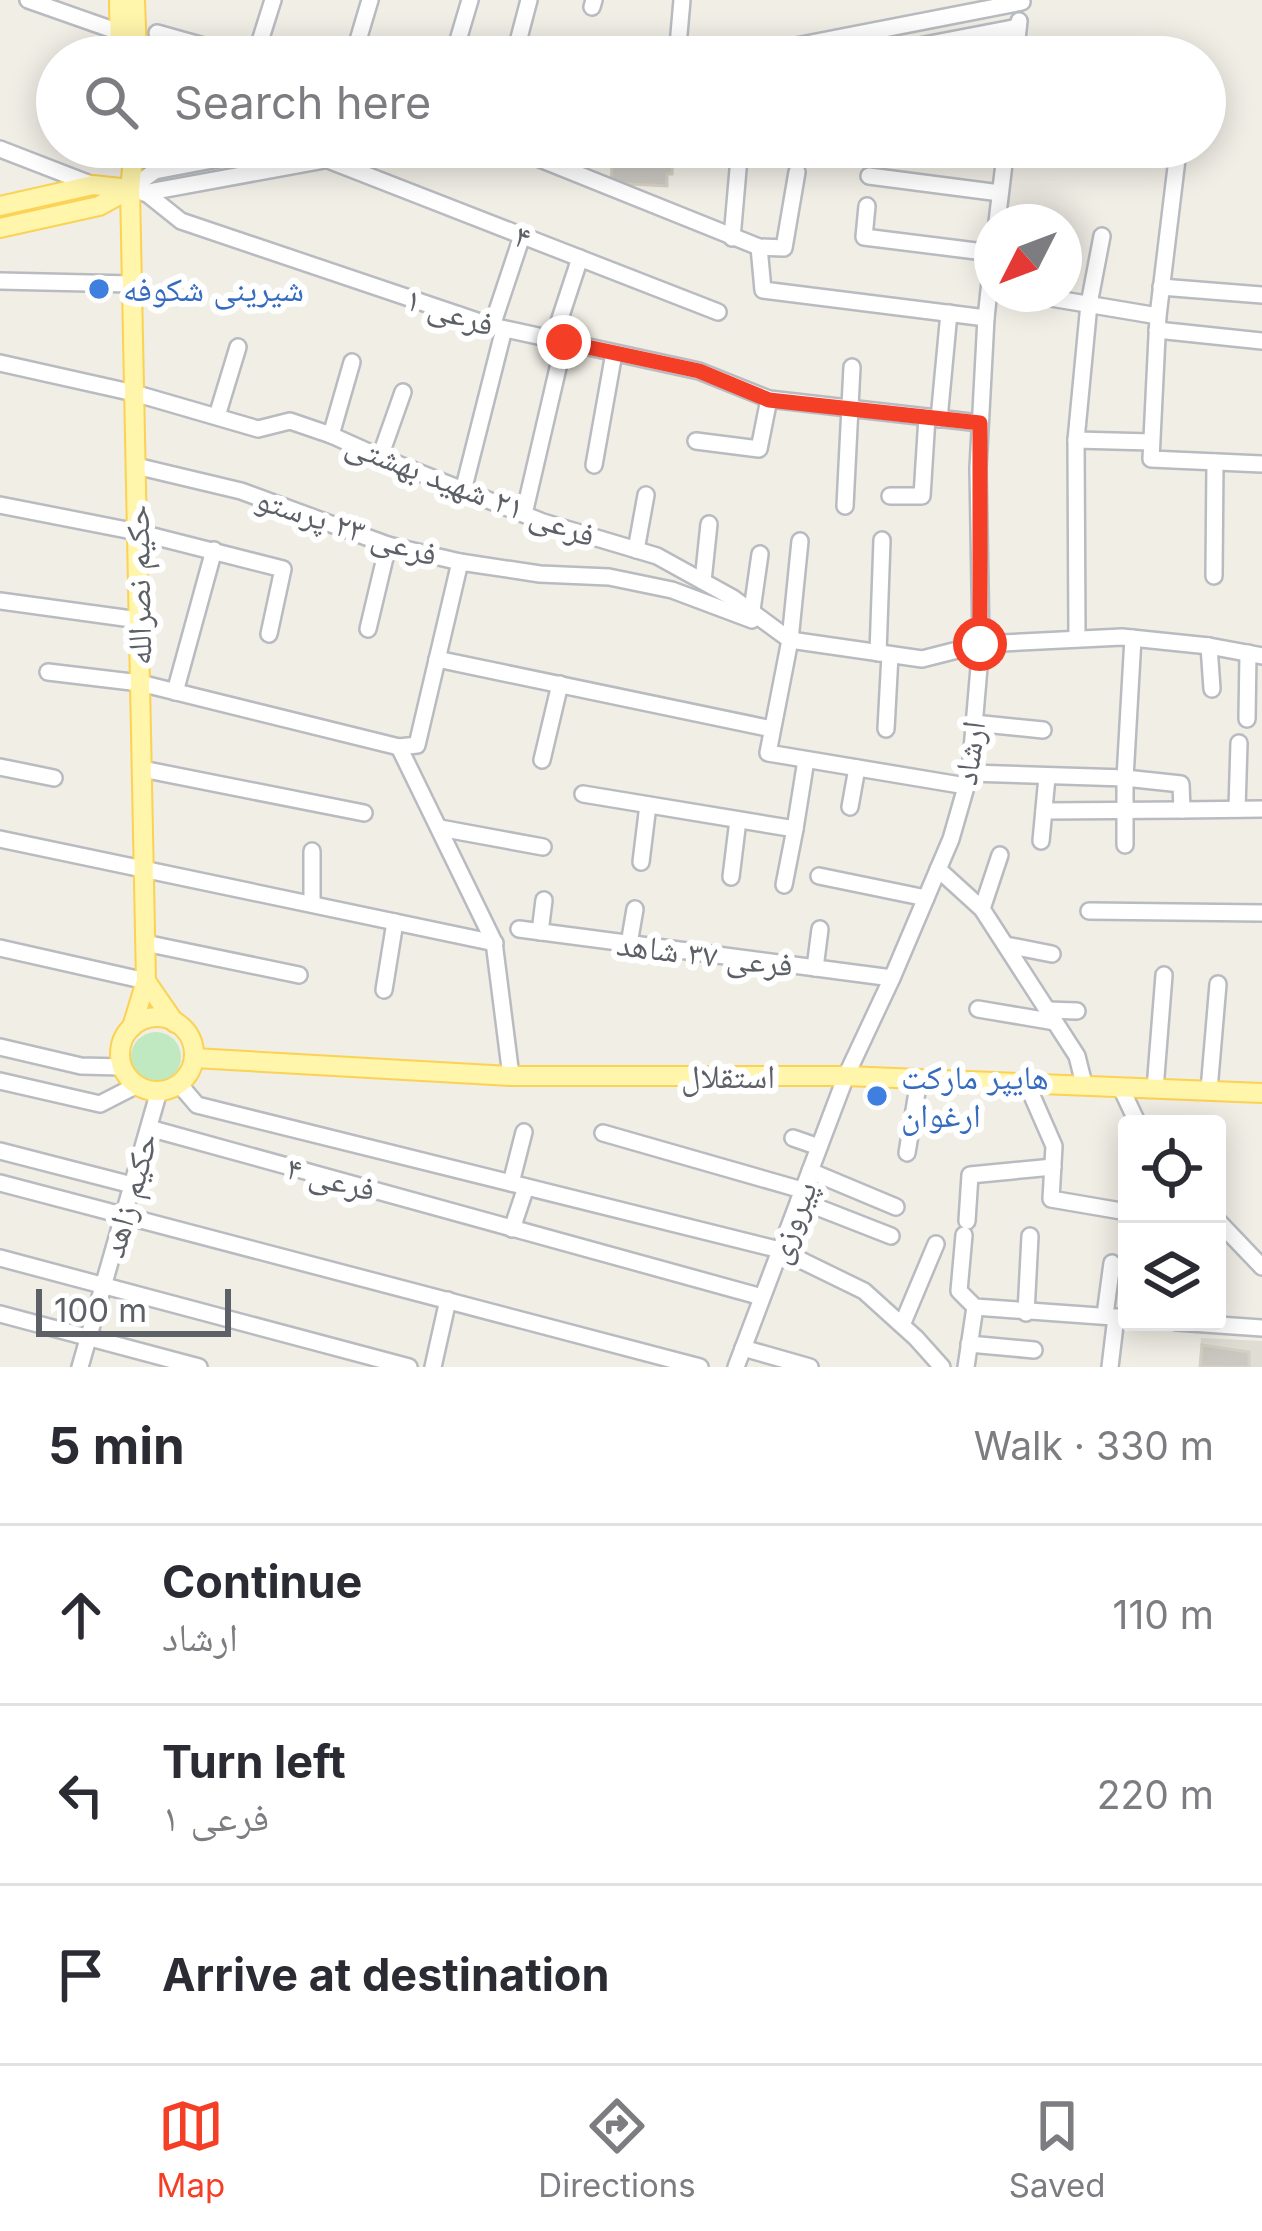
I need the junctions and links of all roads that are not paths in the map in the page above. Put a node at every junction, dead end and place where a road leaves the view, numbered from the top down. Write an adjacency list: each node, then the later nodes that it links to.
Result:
1 (28, 0): 11 (street)
2 (118, 0): 11 (main road)
3 (135, 0): 11 (main road)
4 (273, 0): 15 (street)
5 (370, 0): 16 (street)
6 (470, 0): 17 (street)
7 (529, 0): 18 (street)
8 (682, 0): 19 (street)
9 (1022, 1): 10 (street); 20 (street)
10 (1018, 27): 21 (street); 22 (street)
11 (138, 33): 12 (main road); 13 (main road); 14 (street)
12 (136, 36)
13 (138, 36)
14 (153, 36)
15 (262, 36)
16 (359, 36)
17 (459, 36)
18 (520, 36)
19 (679, 36)
20 (846, 36)
21 (971, 36)
22 (1017, 36)
23 (0, 149): 24 (street)
24 (36, 163)
25 (49, 168): 37 (street)
26 (122, 168): 38 (main road, حکیم نصرالله)
27 (136, 168): 38 (main road, حکیم نصرالله)
28 (175, 168): 38 (street)
29 (279, 168): 38 (street)
30 (348, 168): 44 (street, ۴)
31 (561, 168): 46 (street)
32 (738, 168): 46 (street)
33 (1003, 168): 39 (street)
34 (1176, 168): 52 (street)
35 (796, 172): 47 (street)
36 (869, 176): 39 (street)
37 (93, 185): 38 (main road); 41 (main road)
38 (138, 191): 43 (main road); 51 (main road, حکیم نصرالله); 61 (street, فرعی ۱)
39 (1000, 193): 40 (street)
40 (999, 204)
41 (0, 206)
42 (867, 206): 48 (street)
43 (0, 228)
44 (522, 236): 49 (street, ۴); 61 (street)
45 (1102, 236): 55 (street)
46 (732, 238): 47 (street)
47 (759, 247): 58 (street)
48 (974, 251)
49 (580, 258): 56 (street, ۴); 62 (street)
50 (0, 281): 51 (street)
51 (132, 284): 70 (main road, حکیم نصرالله)
52 (1161, 287): 53 (street); 60 (street)
53 (1262, 295)
54 (1082, 303): 55 (street)
55 (1089, 304): 60 (street); 78 (street)
56 (718, 312)
57 (987, 312): 59 (street, ارشاد)
58 (949, 314): 59 (street); 74 (street)
59 (986, 318): 75 (street, ارشاد)
60 (1157, 323): 63 (street); 79 (street)
61 (498, 327): 62 (street, فرعی ۱); 85 (street)
62 (558, 341): 65 (street, فرعی ۱); 90 (street)
63 (1262, 341)
64 (238, 347): 73 (street)
65 (614, 352): 71 (street, فرعی ۱); 83 (street)
66 (352, 362): 76 (street)
67 (0, 363): 70 (street, فرعی ۲۱ شهید بهشتی)
68 (852, 367): 72 (street)
69 (403, 392): 80 (street)
70 (134, 393): 73 (street, فرعی ۲۱ شهید بهشتی); 84 (main road, حکیم نصرالله)
71 (769, 400): 72 (street, فرعی ۱); 77 (street)
72 (849, 410): 74 (street, فرعی ۱); 89 (street)
73 (217, 416): 76 (street, فرعی ۲۱ شهید بهشتی)
74 (933, 418): 75 (street, فرعی ۱); 87 (street)
75 (980, 423): 110 (street, ارشاد)
76 (331, 435): 80 (street, فرعی ۲۱ شهید بهشتی)
77 (696, 440)
78 (1076, 440): 79 (street); 108 (street)
79 (1151, 442): 81 (street)
80 (380, 458): 85 (street, فرعی ۲۱ شهید بهشتی)
81 (1215, 462): 82 (street); 100 (street)
82 (1262, 464)
83 (594, 465)
84 (136, 466): 92 (main road, حکیم نصرالله); 95 (street, فرعی ۲۳ پرستو)
85 (463, 490): 90 (street, فرعی ۲۱ شهید بهشتی)
86 (646, 496): 97 (street)
87 (890, 496)
88 (0, 505): 92 (street)
89 (845, 506)
90 (524, 514): 97 (street, فرعی ۲۱ شهید بهشتی)
91 (709, 524): 101 (street)
92 (137, 532): 96 (street); 104 (main road, حکیم نصرالله)
93 (882, 540): 112 (street)
94 (800, 541): 109 (street)
95 (388, 545): 99 (street, فرعی ۲۳ پرستو); 105 (street)
96 (214, 550): 106 (street); 119 (street)
97 (636, 550): 101 (street, فرعی ۲۱ شهید بهشتی)
98 (760, 554): 103 (street)
99 (460, 562): 103 (street, فرعی ۲۳ پرستو); 114 (street)
100 (1214, 576)
101 (703, 581): 103 (street, فرعی ۲۱ شهید بهشتی)
102 (0, 602): 104 (street)
103 (751, 616): 109 (street, فرعی ۲۱ شهید بهشتی)
104 (139, 620): 116 (main road, حکیم نصرالله)
105 (368, 629)
106 (269, 634)
107 (1133, 638): 108 (street); 111 (street); 134 (street)
108 (1077, 639): 110 (street)
109 (790, 640): 112 (street); 122 (street)
110 (980, 644): 112 (street); 121 (street, ارشاد)
111 (1209, 646): 113 (street); 118 (street)
112 (884, 654): 123 (street)
113 (1255, 654): 120 (street)
114 (437, 658): 117 (street); 126 (street)
115 (48, 672): 116 (street)
116 (140, 683): 119 (street); 131 (main road, حکیم نصرالله)
117 (560, 684): 122 (street); 127 (street)
118 (1212, 689)
119 (176, 692): 126 (street)
120 (1247, 719)
121 (974, 723): 124 (street); 135 (street, ارشاد)
122 (772, 729): 128 (street)
123 (886, 729)
124 (1042, 730)
125 (1239, 743): 140 (street)
126 (399, 747): 146 (street)
127 (542, 760)
128 (806, 760): 130 (street); 147 (street)
129 (0, 767): 133 (street)
130 (857, 768): 135 (street); 138 (street)
131 (142, 769): 144 (street); 156 (main road, حکیم نصرالله)
132 (1047, 777): 134 (street); 135 (street); 143 (street)
133 (54, 778)
134 (1126, 778): 139 (street); 142 (street)
135 (968, 780): 155 (street, ارشاد)
136 (584, 794): 137 (street)
137 (648, 805): 145 (street); 154 (street)
138 (850, 807)
139 (1126, 809): 142 (street); 143 (street); 150 (street)
140 (1237, 809): 141 (street); 142 (street)
141 (1262, 809)
142 (1182, 810)
143 (1044, 811): 149 (street)
144 (364, 813)
145 (738, 820): 147 (street); 158 (street)
146 (440, 828): 151 (street); 172 (street)
147 (794, 829): 159 (street)
148 (0, 839): 156 (street)
149 (1041, 841)
150 (1125, 845)
151 (543, 847)
152 (311, 851): 162 (street)
153 (1000, 856): 164 (street)
154 (641, 862)
155 (938, 869): 160 (street, ارشاد); 164 (street)
156 (144, 870): 162 (street); 171 (main road, حکیم نصرالله)
157 (819, 876): 160 (street)
158 (731, 877)
159 (784, 885)
160 (926, 898): 180 (street, ارشاد)
161 (544, 900): 170 (street)
162 (312, 904): 167 (street)
163 (635, 909): 173 (street)
164 (982, 909): 174 (street)
165 (1089, 911): 166 (street)
166 (1262, 913)
167 (395, 922): 172 (street); 183 (street)
168 (519, 929): 170 (street, فرعی ۳۷ شاهد)
169 (820, 929): 177 (street)
170 (540, 932): 173 (street, فرعی ۳۷ شاهد)
171 (145, 943): 179 (street); 181 (main road, حکیم نصرالله)
172 (494, 943): 192 (street)
173 (629, 944): 177 (street, فرعی ۳۷ شاهد)
174 (1006, 945): 176 (street); 186 (street)
175 (0, 948): 181 (street)
176 (1052, 954)
177 (814, 968): 180 (street, فرعی ۳۷ شاهد)
178 (1164, 974): 201 (street)
179 (299, 975)
180 (892, 978): 193 (street, ارشاد)
181 (146, 981): 187 (main road); 188 (main road, حکیم نصرالله)
182 (1219, 984): 202 (street)
183 (384, 990)
184 (978, 1009): 186 (street)
185 (1077, 1011): 186 (street)
186 (1051, 1016): 198 (street)
187 (176, 1023): 188 (main road); 190 (main road)
188 (132, 1028): 191 (main road)
189 (0, 1047): 191 (street)
190 (194, 1058): 192 (main road, استقلال); 197 (main road)
191 (122, 1066): 199 (main road)
192 (511, 1076): 193 (main road, استقلال)
193 (846, 1076): 194 (main road, استقلال); 210 (street, پیروزی)
194 (919, 1080): 196 (main road, استقلال); 212 (street)
195 (0, 1081): 199 (street)
196 (1026, 1082): 198 (main road, استقلال); 213 (street)
197 (179, 1084): 203 (main road); 217 (street)
198 (1084, 1084): 200 (main road, استقلال)
199 (137, 1085): 203 (main road)
200 (1121, 1088): 201 (main road, استقلال); 205 (street)
201 (1155, 1089): 202 (main road, استقلال)
202 (1209, 1090): 204 (main road, استقلال)
203 (159, 1091): 206 (street, حکیم زاهد)
204 (1262, 1093)
205 (1134, 1115)
206 (149, 1128): 216 (street, حکیم زاهد); 223 (street, فرعی ۴)
207 (524, 1132): 217 (street)
208 (603, 1133): 218 (street)
209 (793, 1138): 210 (street)
210 (819, 1147): 214 (street, پیروزی)
211 (0, 1151): 216 (street)
212 (908, 1153)
213 (1053, 1167): 220 (street); 234 (street)
214 (810, 1171): 218 (street, پیروزی); 219 (street)
215 (0, 1184): 221 (street)
216 (132, 1185): 221 (street, حکیم زاهد)
217 (518, 1185): 223 (street); 227 (street)
218 (801, 1195): 224 (street); 227 (street, پیروزی)
219 (896, 1207)
220 (1118, 1210)
221 (124, 1214): 231 (street, حکیم زاهد); 233 (street)
222 (1220, 1223): 230 (street)
223 (512, 1228): 232 (street, فرعی ۴)
224 (891, 1236)
225 (1030, 1236): 235 (street)
226 (936, 1244): 238 (street)
227 (780, 1250): 232 (street, پیروزی); 238 (street)
228 (0, 1258): 231 (street)
229 (1112, 1263): 237 (street)
230 (1262, 1267)
231 (103, 1286): 241 (street, حکیم زاهد); 247 (street)
232 (762, 1297): 243 (street, پیروزی)
233 (448, 1300): 248 (street); 249 (street)
234 (975, 1307): 235 (street); 242 (street)
235 (1025, 1313): 237 (street)
236 (0, 1314): 241 (street)
237 (1116, 1317): 254 (street)
238 (902, 1325): 252 (street)
239 (1226, 1325): 240 (street)
240 (1262, 1328)
241 (88, 1337): 245 (street, حکیم زاهد); 246 (street)
242 (970, 1344): 244 (street); 253 (street)
243 (743, 1348): 250 (street, پیروزی); 251 (street)
244 (1034, 1350)
245 (80, 1367)
246 (199, 1367)
247 (409, 1367)
248 (433, 1367)
249 (700, 1367)
250 (736, 1367)
251 (810, 1367)
252 (942, 1367)
253 (966, 1367)
254 (1110, 1367)

